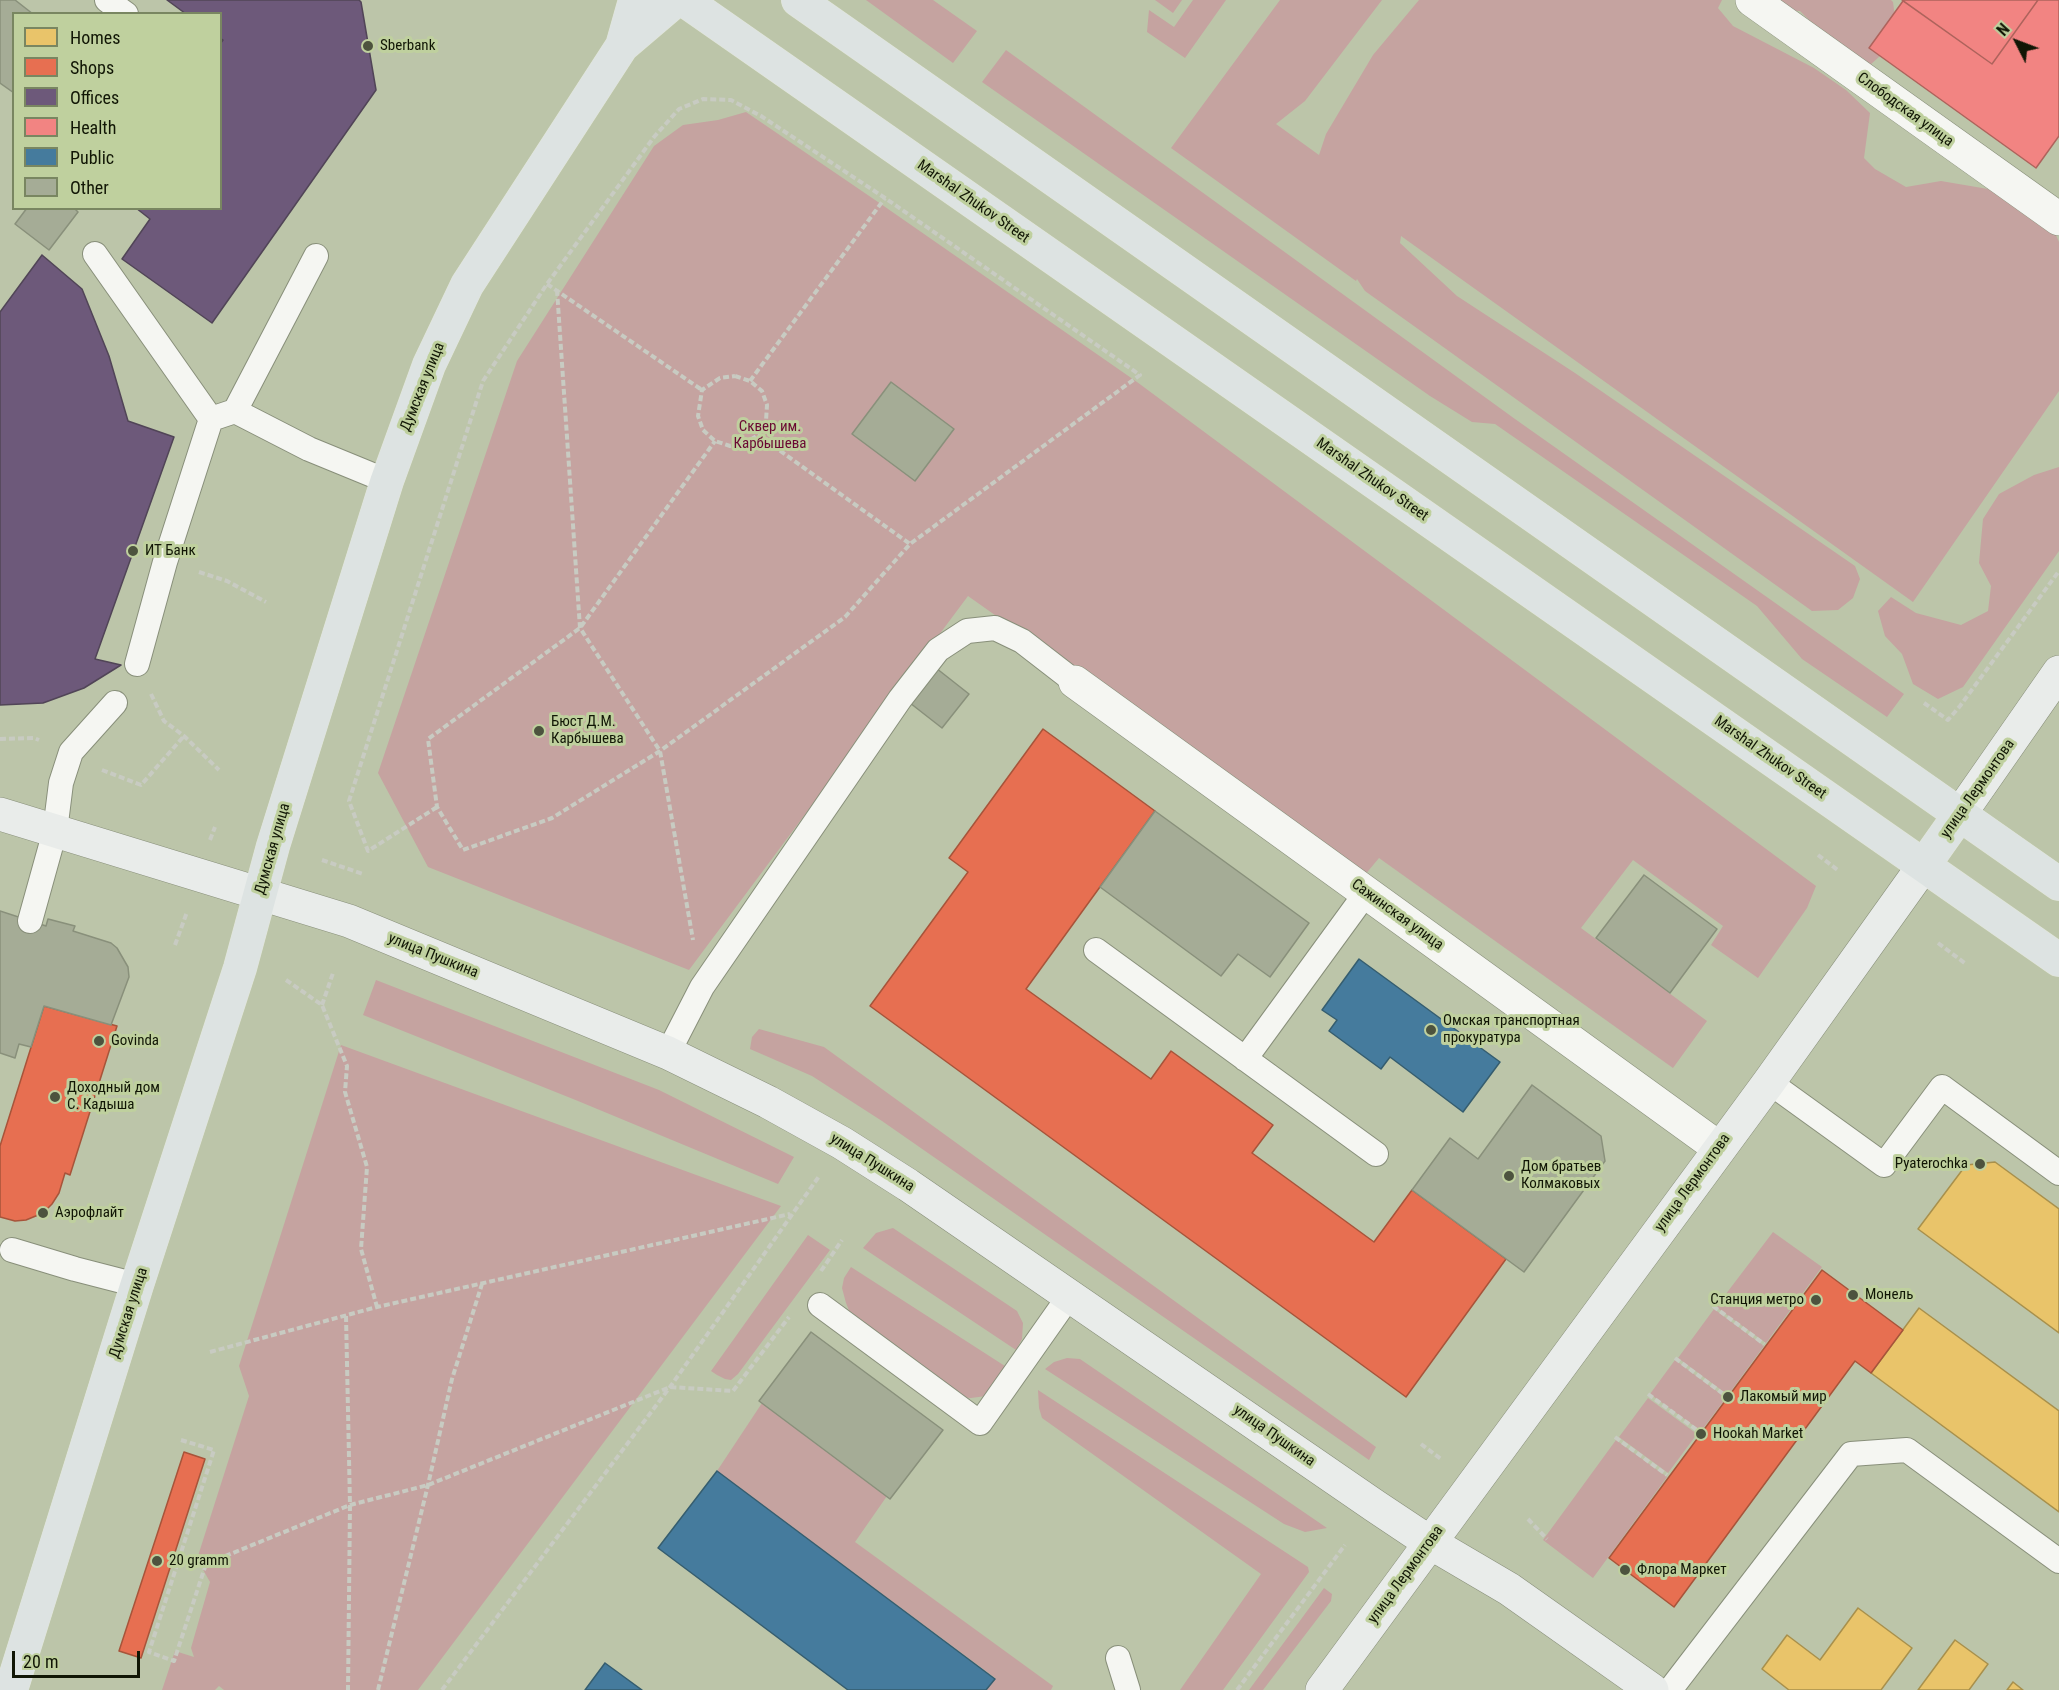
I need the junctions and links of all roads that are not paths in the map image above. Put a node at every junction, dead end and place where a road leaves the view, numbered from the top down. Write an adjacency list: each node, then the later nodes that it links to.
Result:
1 (107, 0): 7 (lane)
2 (635, 0): 8 (main road)
3 (676, 0): 8 (main road)
4 (684, 0): 22 (main road, Marshal Zhukov Street)
5 (798, 0): 20 (main road)
6 (1752, 0): 9 (street, Слободская улица)
7 (123, 12)
8 (622, 46): 14 (main road, Думская улица)
9 (2059, 219)
10 (95, 254): 13 (lane)
11 (316, 256): 12 (lane)
12 (235, 411): 13 (lane); 14 (lane)
13 (211, 419): 15 (lane)
14 (387, 481): 25 (main road, Думская улица)
15 (137, 664)
16 (2059, 672): 20 (street, улица Лермонтова)
17 (1075, 682): 24 (street, Сажинская улица); 29 (lane)
18 (115, 703): 21 (lane)
19 (0, 814): 21 (street, улица Пушкина)
20 (1960, 814): 22 (main road, улица Лермонтова); 23 (main road)
21 (55, 831): 25 (street, улица Пушкина); 26 (lane)
22 (1924, 865): 28 (main road, Marshal Zhukov Street); 31 (street, улица Лермонтова)
23 (2059, 884)
24 (1366, 893): 30 (lane); 32 (street, Сажинская улица)
25 (259, 894): 29 (street, улица Пушкина); 36 (main road, Думская улица)
26 (30, 921)
27 (1096, 950): 30 (lane)
28 (2059, 960)
29 (668, 1053): 37 (street, улица Пушкина)
30 (1245, 1059): 33 (lane)
31 (1769, 1082): 32 (street, улица Лермонтова); 34 (lane)
32 (1719, 1148): 39 (street, улица Лермонтова)
33 (1376, 1154)
34 (2059, 1173)
35 (12, 1250): 36 (lane)
36 (137, 1285): 42 (main road, Думская улица)
37 (1070, 1295): 38 (lane); 39 (street, улица Пушкина)
38 (820, 1305)
39 (1429, 1542): 44 (street, улица Лермонтова); 45 (street, улица Пушкина)
40 (2059, 1561): 46 (lane)
41 (1118, 1658): 43 (lane)
42 (11, 1690)
43 (1128, 1690)
44 (1322, 1690)
45 (1652, 1690)
46 (1670, 1690)

